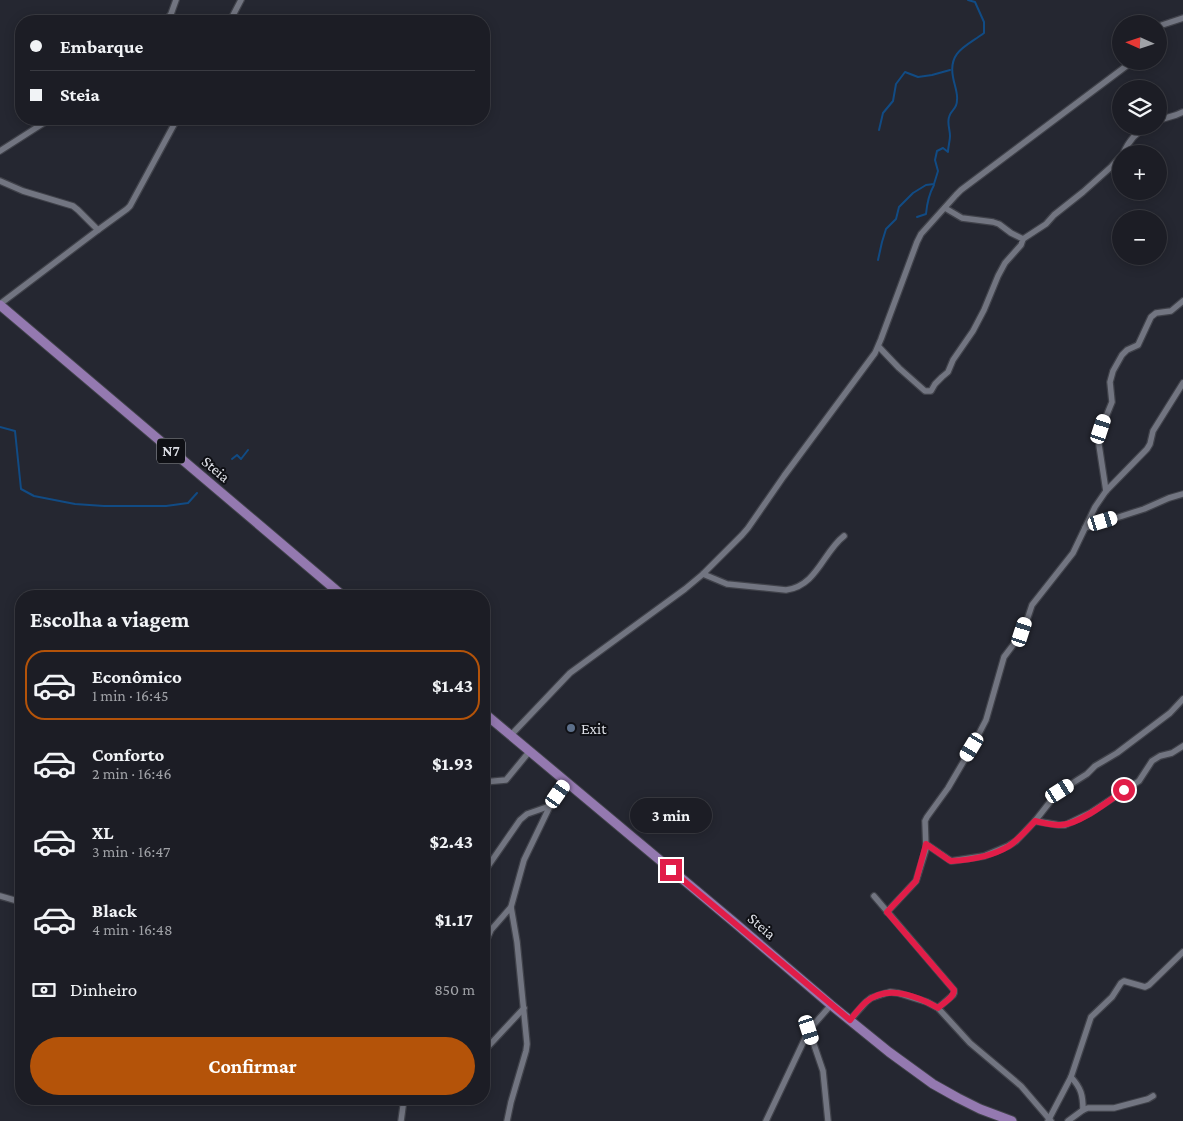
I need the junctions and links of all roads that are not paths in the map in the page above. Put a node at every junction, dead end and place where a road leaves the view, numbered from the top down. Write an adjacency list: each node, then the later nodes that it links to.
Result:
1 (176, 0): 3 (street)
2 (241, 0): 4 (street)
3 (170, 15)
4 (233, 15)
5 (1183, 18): 6 (street)
6 (1168, 23)
7 (1121, 70): 17 (street)
8 (1183, 112): 9 (street)
9 (1167, 117)
10 (41, 125): 14 (street)
11 (174, 125): 18 (street)
12 (1136, 135): 13 (street)
13 (1127, 145)
14 (0, 151)
15 (1112, 166): 19 (street)
16 (0, 181): 18 (street)
17 (945, 208): 19 (street); 22 (street)
18 (98, 230): 21 (street)
19 (1023, 239): 22 (street)
20 (1183, 301): 24 (street)
21 (0, 304): 29 (main road, Steia / N7)
22 (878, 347): 28 (street)
23 (1183, 383): 24 (street)
24 (1106, 491): 26 (street)
25 (1183, 494): 26 (street)
26 (1085, 528): 39 (street)
27 (844, 536): 28 (street)
28 (703, 574): 32 (street)
29 (336, 590)
30 (1183, 699): 38 (street)
31 (490, 718): 32 (main road, Steia)
32 (511, 735): 34 (main road, Steia)
33 (1183, 746): 38 (street)
34 (530, 752): 35 (street); 36 (main road, Steia)
35 (490, 781)
36 (566, 782): 37 (street); 48 (main road, Steia)
37 (550, 806): 40 (street); 44 (street)
38 (1035, 821): 39 (street)
39 (926, 844): 45 (street)
40 (490, 863)
41 (0, 896): 43 (street)
42 (874, 896): 45 (street)
43 (15, 900)
44 (511, 907): 46 (street); 49 (street)
45 (887, 912): 50 (street)
46 (490, 932)
47 (1183, 952): 54 (street)
48 (831, 1005): 51 (main road, Steia); 52 (street)
49 (524, 1008): 53 (street); 60 (street)
50 (938, 1008): 51 (street); 58 (street)
51 (850, 1020): 63 (main road, Steia)
52 (809, 1030): 61 (street); 62 (street)
53 (490, 1045)
54 (1071, 1077): 57 (street); 58 (street)
55 (1152, 1096): 57 (street)
56 (403, 1105): 59 (street)
57 (1083, 1110): 64 (street)
58 (1050, 1120)
59 (401, 1121)
60 (507, 1121)
61 (766, 1121)
62 (828, 1121)
63 (1012, 1121)
64 (1068, 1121)

